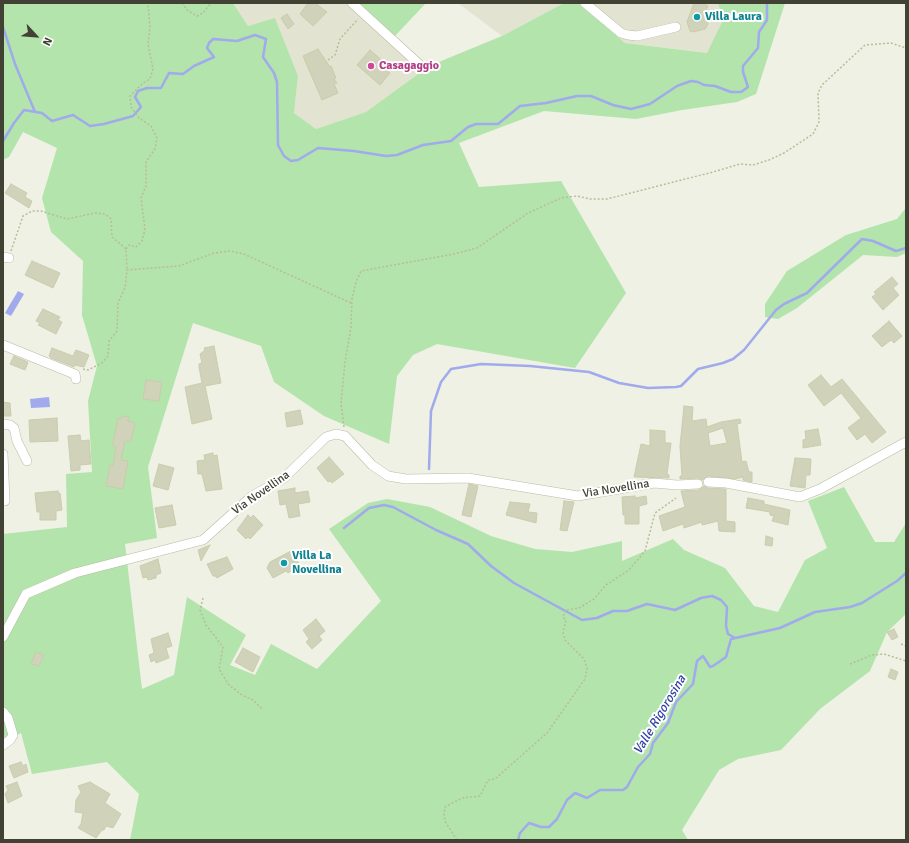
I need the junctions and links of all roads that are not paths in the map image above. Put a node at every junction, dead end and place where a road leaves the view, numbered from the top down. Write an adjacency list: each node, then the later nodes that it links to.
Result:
1 (352, 3): 4 (street)
2 (585, 3): 3 (street)
3 (676, 27)
4 (420, 65)
5 (3, 345): 6 (street)
6 (76, 379)
7 (3, 424): 10 (street)
8 (906, 442): 11 (street)
9 (3, 454): 13 (street)
10 (27, 461)
11 (708, 482)
12 (698, 484): 14 (street, Via Novellina)
13 (5, 501)
14 (3, 637)
15 (3, 712): 16 (street)
16 (3, 744)

